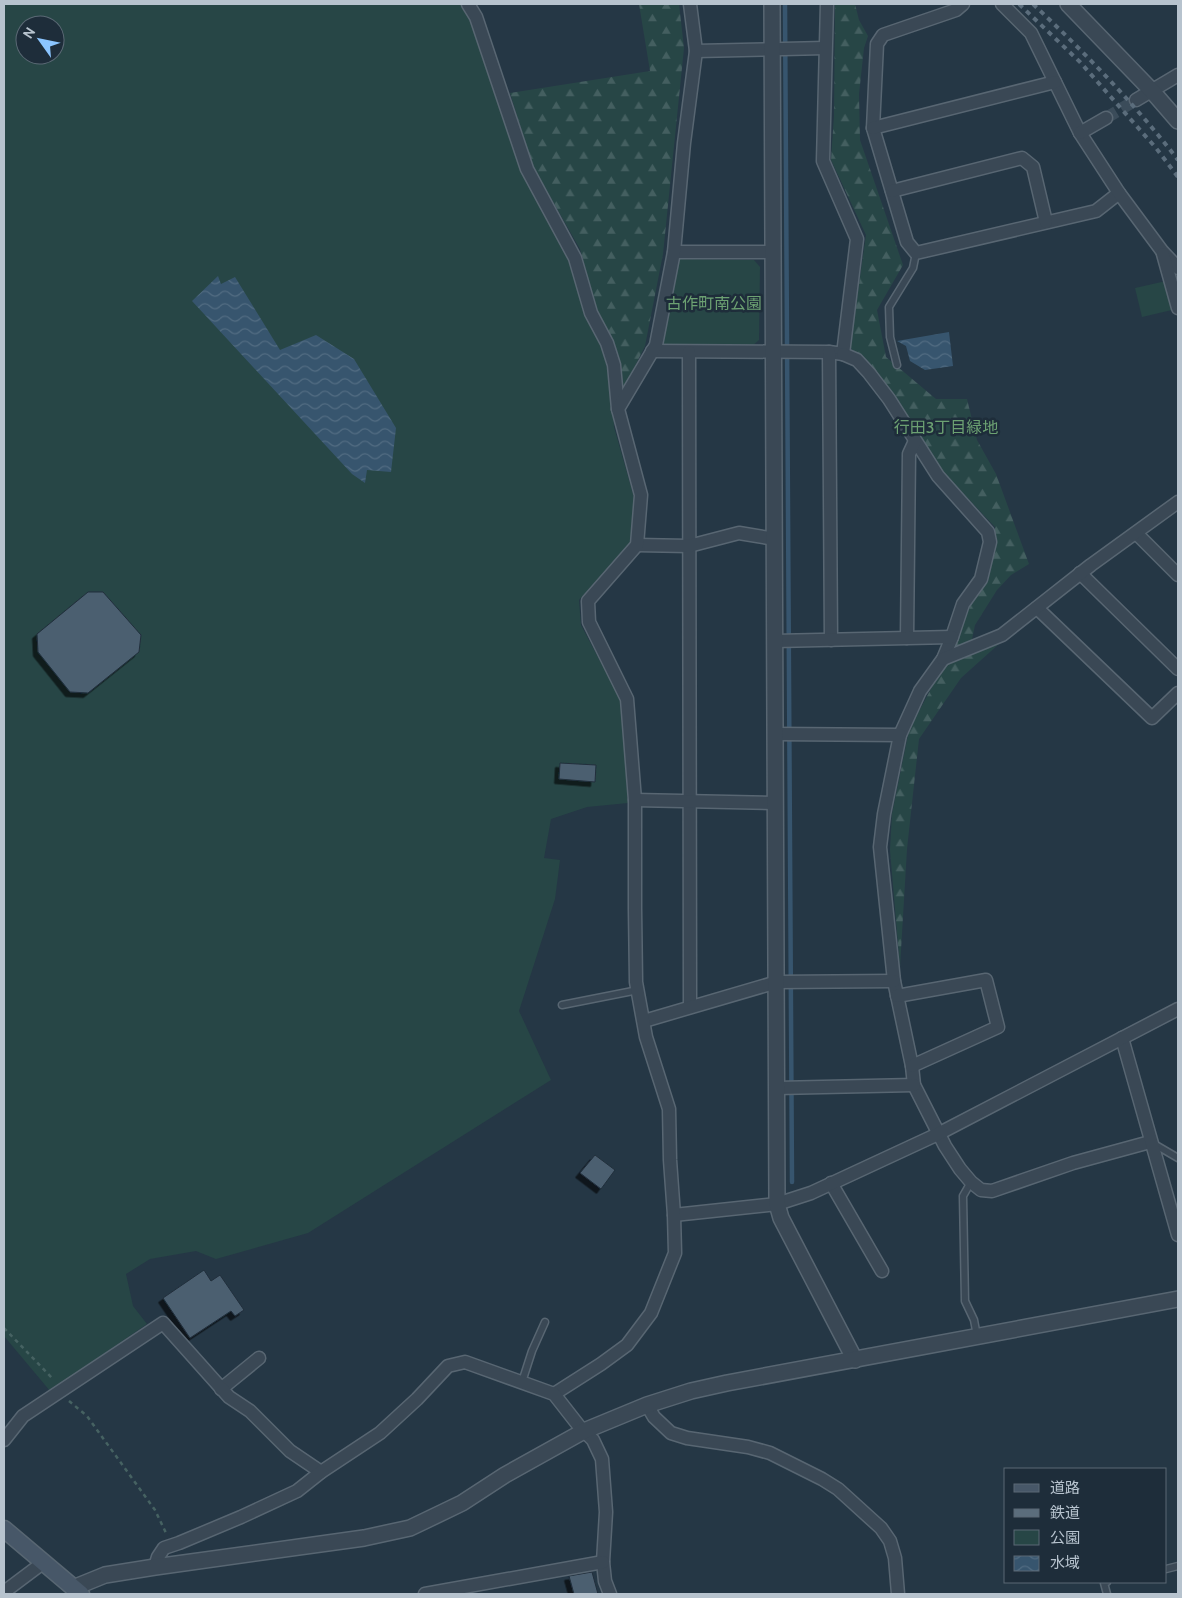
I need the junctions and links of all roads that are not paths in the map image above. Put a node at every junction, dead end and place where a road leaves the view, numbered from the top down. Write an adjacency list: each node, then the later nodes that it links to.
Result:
1 (468, 4): 34 (street)
2 (690, 4): 10 (street)
3 (772, 4): 9 (street)
4 (827, 4): 8 (street)
5 (963, 4): 17 (street)
6 (1002, 4): 12 (street)
7 (1068, 4): 13 (street)
8 (825, 48): 9 (street); 32 (street)
9 (772, 49): 10 (street); 24 (street)
10 (696, 51): 23 (street)
11 (1178, 75): 13 (street)
12 (1055, 82): 17 (street); 18 (street)
13 (1152, 91): 14 (street); 16 (street)
14 (1136, 100)
15 (1106, 118): 18 (street)
16 (1178, 122)
17 (873, 128): 19 (street)
18 (1080, 133): 20 (street)
19 (892, 191): 21 (street); 25 (street)
20 (1119, 193): 21 (street); 22 (street)
21 (1046, 222): 25 (street)
22 (1162, 251): 26 (street); 27 (street)
23 (674, 252): 24 (street); 28 (street)
24 (773, 252): 30 (street)
25 (916, 253): 33 (lane)
26 (1178, 268)
27 (1178, 308)
28 (652, 351): 29 (street); 34 (street)
29 (689, 352): 30 (street); 40 (street)
30 (774, 352): 31 (street); 38 (street)
31 (830, 352): 32 (street); 46 (street)
32 (843, 354): 35 (street)
33 (897, 365)
34 (618, 409): 39 (street)
35 (915, 441): 44 (street); 45 (street)
36 (1178, 502): 37 (street)
37 (1136, 533): 41 (street); 42 (street)
38 (775, 539): 40 (street); 47 (street)
39 (637, 545): 40 (street); 53 (street)
40 (689, 546): 54 (street)
41 (1080, 573): 43 (street); 49 (street)
42 (1178, 575)
43 (1037, 608): 48 (street); 50 (street)
44 (952, 637): 45 (street); 48 (street)
45 (907, 638): 46 (street)
46 (831, 640): 47 (street)
47 (775, 641): 51 (street)
48 (942, 659): 52 (street)
49 (1178, 669)
50 (1178, 693)
51 (776, 734): 52 (street); 55 (street)
52 (900, 735): 56 (street)
53 (635, 800): 54 (street); 58 (street)
54 (690, 802): 55 (street); 61 (street)
55 (776, 803): 57 (street)
56 (894, 981): 57 (street); 59 (street)
57 (776, 982): 61 (street); 67 (street)
58 (638, 990): 60 (lane); 63 (street)
59 (897, 996): 65 (street); 65 (street)
60 (562, 1005)
61 (690, 1007): 63 (street)
62 (1178, 1009): 64 (street)
63 (644, 1021): 74 (street)
64 (1122, 1038): 68 (street); 69 (street)
65 (912, 1066): 66 (street)
66 (914, 1085): 67 (street); 68 (street)
67 (777, 1088): 73 (street)
68 (938, 1134): 71 (street); 72 (street)
69 (1150, 1142): 70 (lane); 71 (street); 75 (street)
70 (1178, 1158)
71 (971, 1182): 79 (lane)
72 (831, 1183): 73 (street); 76 (street)
73 (777, 1204): 74 (street); 81 (street)
74 (674, 1215): 84 (street)
75 (1178, 1235)
76 (882, 1271)
77 (1178, 1299): 79 (street)
78 (545, 1322): 82 (lane)
79 (977, 1337): 81 (street)
80 (259, 1358): 83 (street)
81 (855, 1360): 85 (street)
82 (522, 1382): 84 (street); 88 (street)
83 (221, 1388): 87 (street); 88 (street)
84 (554, 1394): 86 (street)
85 (647, 1405): 86 (street); 97 (street)
86 (584, 1431): 91 (street); 92 (street)
87 (4, 1440)
88 (321, 1472): 92 (street)
89 (4, 1528): 90 (main road)
90 (44, 1562): 93 (main road); 94 (street)
91 (603, 1562): 95 (street); 96 (street)
92 (155, 1567): 93 (street)
93 (77, 1591)
94 (4, 1592)
95 (425, 1594)
96 (610, 1594)
97 (898, 1594)

